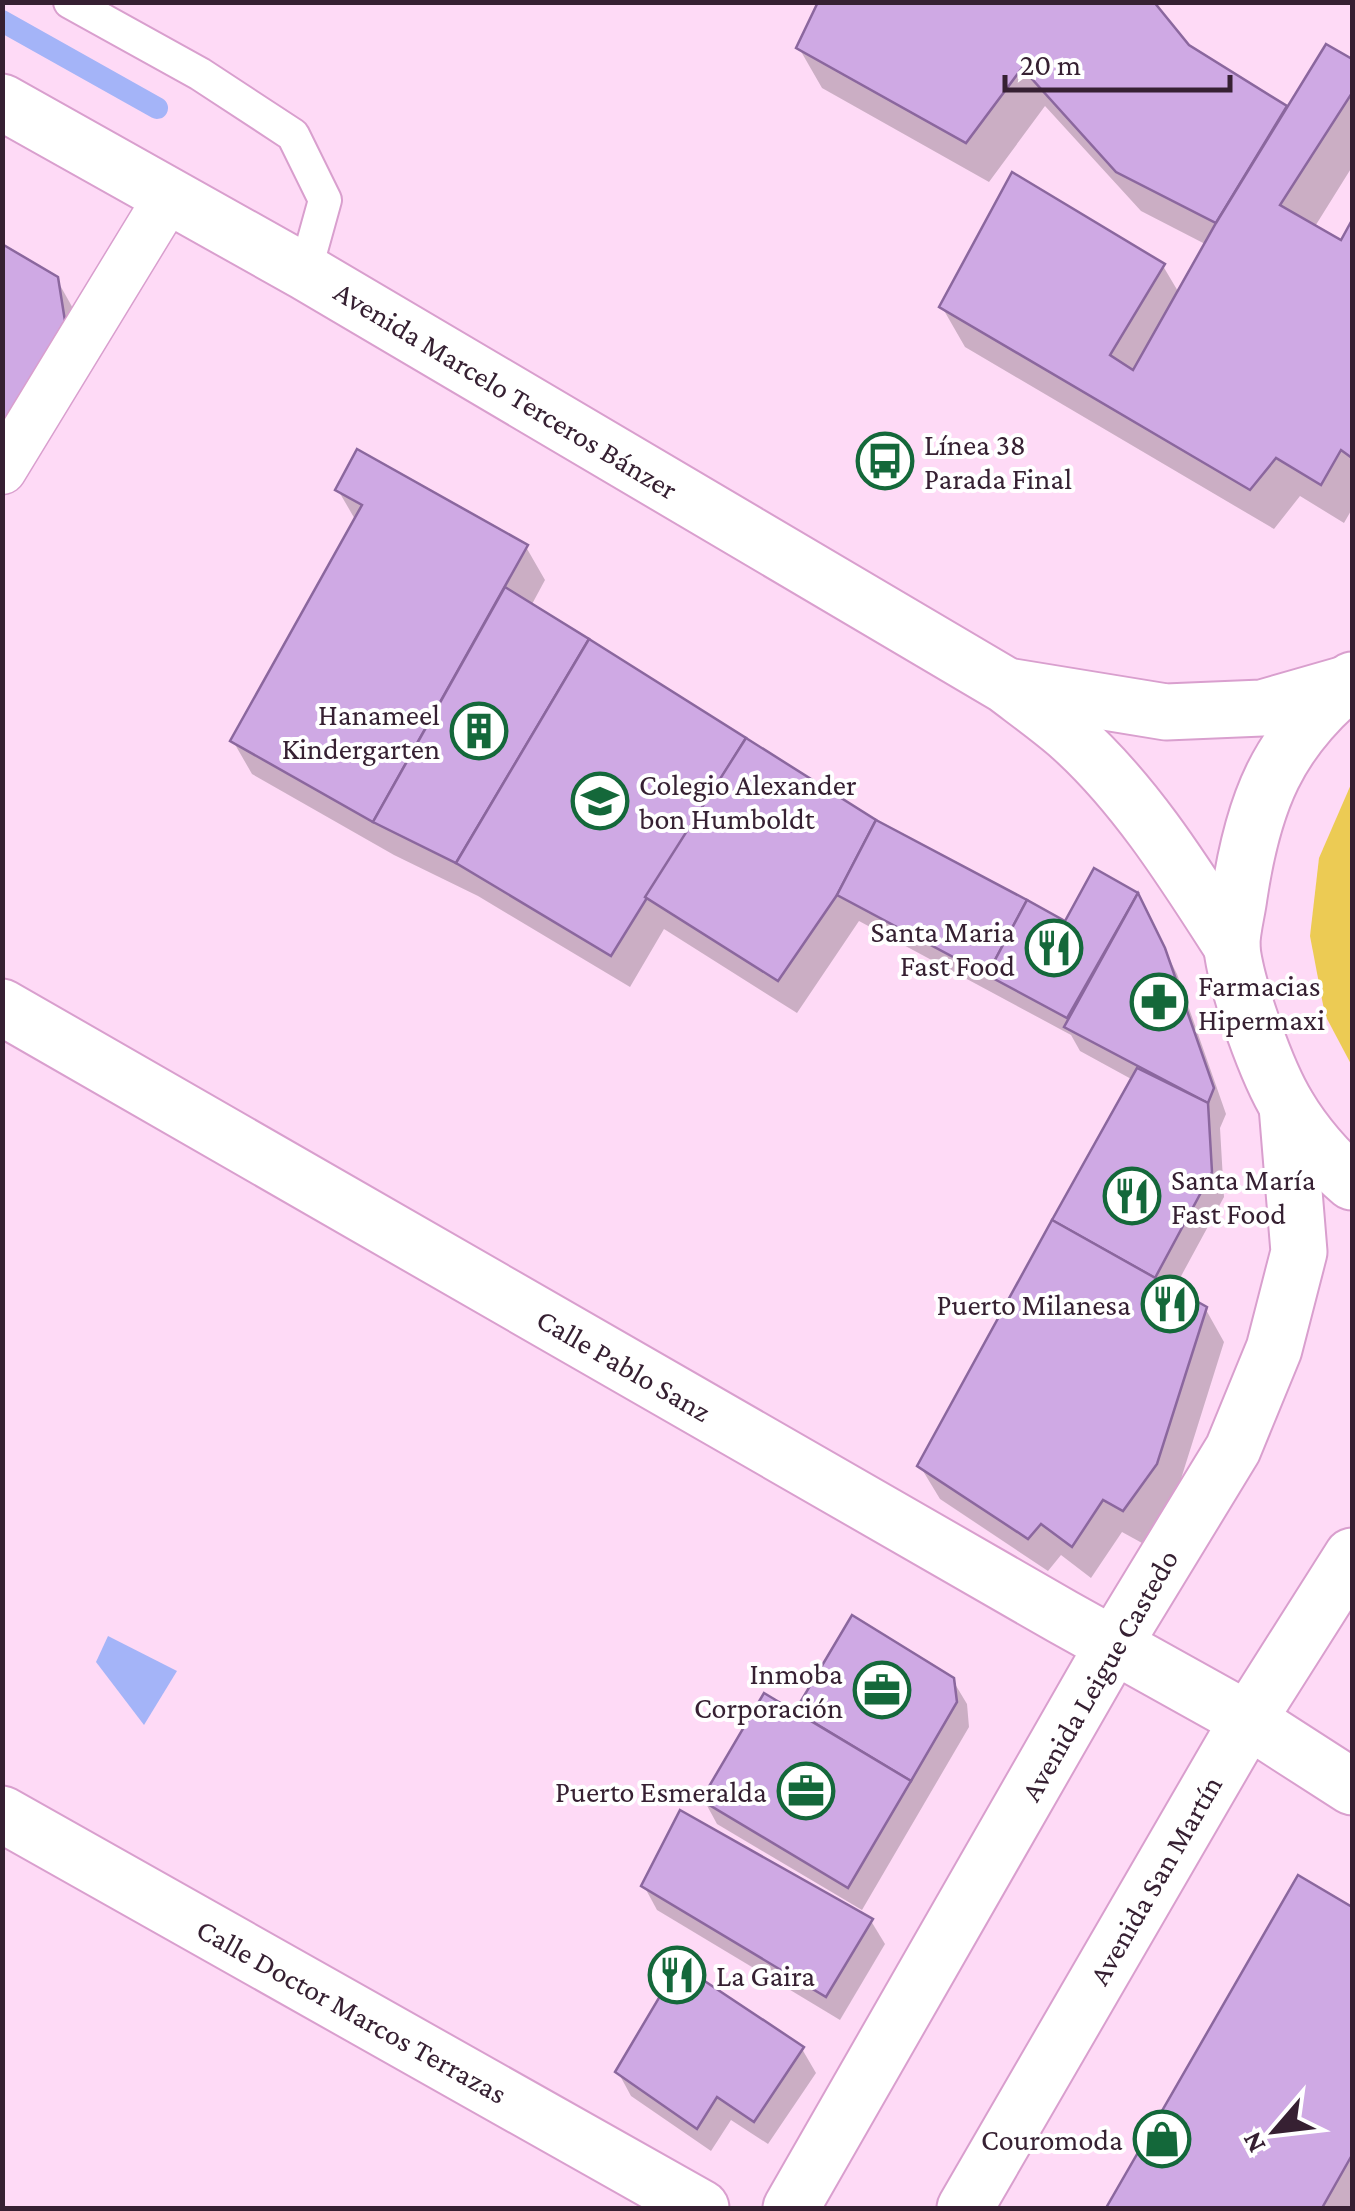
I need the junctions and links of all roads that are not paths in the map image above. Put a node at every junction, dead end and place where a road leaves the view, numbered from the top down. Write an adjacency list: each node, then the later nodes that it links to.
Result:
1 (70, 2): 4 (lane)
2 (2, 102): 3 (street, Avenida Marcelo Terceros Bánzer)
3 (169, 196): 4 (street, Avenida Marcelo Terceros Bánzer); 5 (street)
4 (305, 272): 7 (street, Avenida Marcelo Terceros Bánzer)
5 (2, 470)
6 (1350, 682): 7 (street, Avenida Marcelo Terceros Bánzer); 8 (street)
7 (1006, 685): 8 (street, Avenida Marcelo Terceros Bánzer)
8 (1232, 947): 10 (street)
9 (2, 1007): 13 (street, Calle Pablo Sanz)
10 (1287, 1106): 11 (street); 13 (street, Avenida Leigue Castedo)
11 (1352, 1182)
12 (1352, 1556): 14 (street, Avenida San Martín)
13 (1113, 1646): 14 (street, Calle Pablo Sanz); 18 (street, Avenida Leigue Castedo)
14 (1248, 1720): 15 (street, Calle Pablo Sanz); 19 (street, Avenida San Martín)
15 (1352, 1787)
16 (2, 1814): 17 (street, Calle Doctor Marcos Terrazas)
17 (702, 2208)
18 (791, 2208)
19 (966, 2208)

